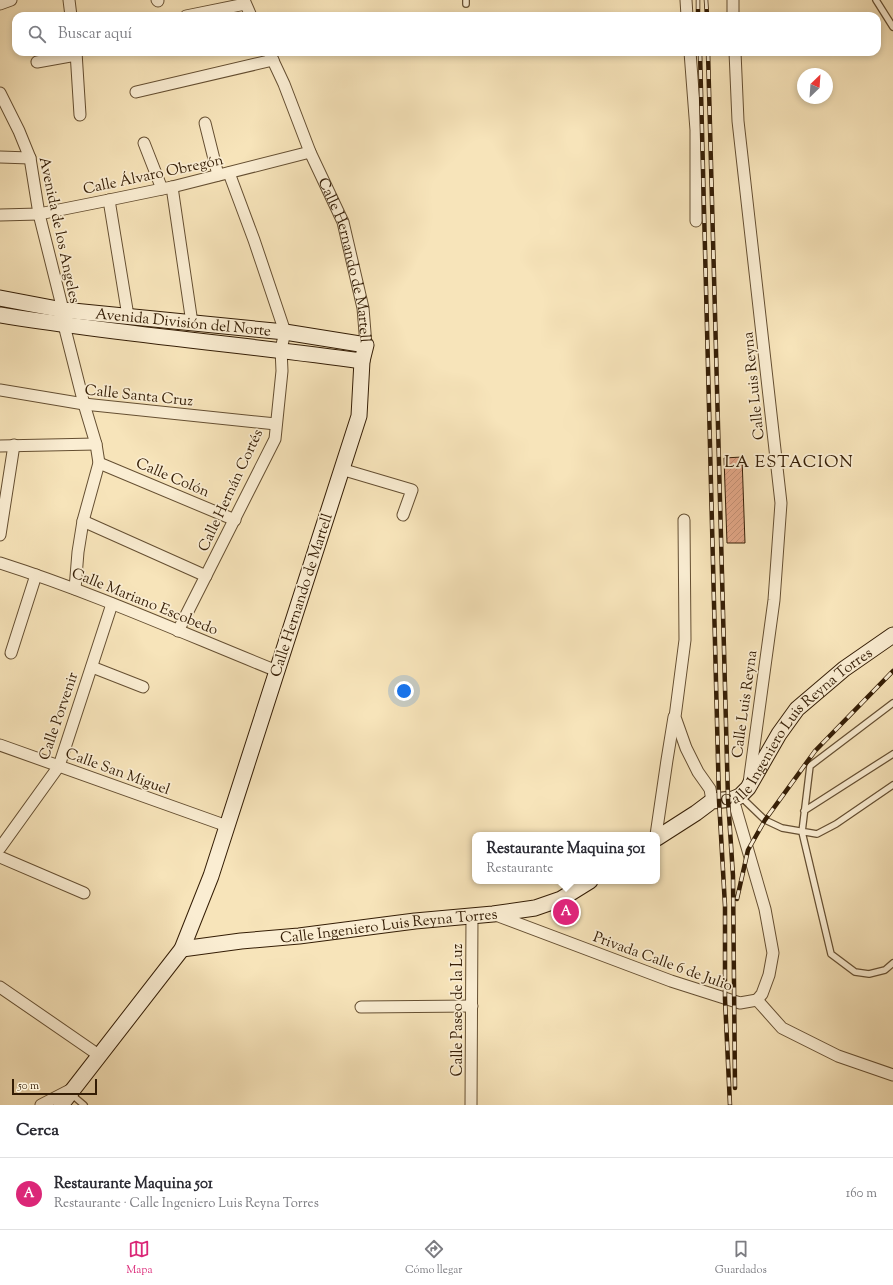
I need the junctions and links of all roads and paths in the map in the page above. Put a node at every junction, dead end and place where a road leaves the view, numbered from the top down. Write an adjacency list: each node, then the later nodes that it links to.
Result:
1 (11, 0): 7 (street)
2 (69, 0): 8 (street)
3 (686, 0): 11 (street)
4 (733, 0): 12 (street)
5 (876, 0): 13 (lane)
6 (244, 2): 9 (street); 10 (street)
7 (0, 4)
8 (70, 12)
9 (203, 12)
10 (249, 12)
11 (687, 12)
12 (733, 12)
13 (893, 27)
14 (63, 56): 19 (street)
15 (76, 56): 22 (street)
16 (270, 56): 20 (street); 25 (street, Calle Hernando de Martell)
17 (690, 56): 33 (street)
18 (735, 56): 74 (street, Calle Luis Reyna)
19 (37, 62)
20 (136, 92)
21 (0, 93): 27 (street, Avenida de los Angeles)
22 (80, 115)
23 (205, 123): 28 (street)
24 (144, 143): 29 (street)
25 (310, 152): 28 (street, Calle Álvaro Obregón); 41 (street, Calle Hernando de Martell)
26 (0, 157): 27 (street)
27 (30, 158): 31 (street, Avenida de los Angeles)
28 (224, 174): 29 (street, Calle Álvaro Obregón); 40 (street)
29 (167, 188): 30 (street, Calle Álvaro Obregón); 38 (street)
30 (109, 200): 31 (street, Calle Álvaro Obregón); 37 (street)
31 (39, 214): 32 (street, Calle Álvaro Obregón); 35 (street, Avenida de los Angeles)
32 (0, 215)
33 (696, 221)
34 (0, 298): 35 (street, Avenida División del Norte)
35 (63, 310): 37 (street, Avenida División del Norte); 39 (street, Avenida de los Angeles)
36 (0, 315): 39 (street, Avenida División del Norte)
37 (128, 316): 38 (street, Avenida División del Norte)
38 (192, 323): 40 (street, Avenida División del Norte)
39 (64, 325): 42 (street, Avenida División del Norte); 45 (street, Avenida de los Angeles)
40 (285, 332): 41 (street, Avenida División del Norte); 42 (street, Calle Hernán Cortés)
41 (366, 345): 43 (street, Calle Hernando de Martell)
42 (281, 349): 43 (street, Avenida División del Norte); 46 (street, Calle Hernán Cortés)
43 (362, 360): 51 (street, Calle Hernando de Martell)
44 (0, 390): 45 (street, Calle Santa Cruz)
45 (84, 404): 46 (street, Calle Santa Cruz); 47 (street, Avenida de los Angeles)
46 (276, 424): 53 (street, Calle Hernán Cortés)
47 (96, 444): 48 (street); 50 (street, Avenida de los Angeles)
48 (14, 445): 49 (street); 56 (street)
49 (0, 446)
50 (99, 463): 53 (street, Calle Colón); 55 (street, Avenida de los Angeles)
51 (341, 469): 52 (street); 66 (street, Calle Hernando de Martell)
52 (403, 515)
53 (235, 520): 59 (street, Calle Hernán Cortés)
54 (684, 520): 69 (street)
55 (83, 521): 59 (street); 60 (street, Avenida de los Angeles)
56 (0, 536)
57 (0, 563): 58 (street, Calle Mariano Escobedo)
58 (36, 574): 60 (street, Calle Mariano Escobedo); 64 (street)
59 (206, 576): 62 (street, Calle Hernán Cortés)
60 (75, 589): 61 (street, Calle Mariano Escobedo)
61 (112, 604): 62 (street, Calle Mariano Escobedo); 65 (street, Calle Porvenir)
62 (178, 631): 66 (street, Calle Mariano Escobedo)
63 (893, 635): 74 (street, Calle Ingeniero Luis Reyna Torres)
64 (11, 653)
65 (92, 667): 67 (street); 72 (street, Calle Porvenir)
66 (276, 671): 77 (street, Calle Hernando de Martell)
67 (143, 687)
68 (893, 703): 76 (lane)
69 (674, 717): 75 (street); 78 (street)
70 (0, 745): 72 (street, Calle San Miguel)
71 (893, 754): 76 (lane)
72 (59, 766): 77 (street, Calle San Miguel); 81 (street, Calle Porvenir)
73 (893, 785): 79 (lane)
74 (740, 794): 75 (street, Calle Ingeniero Luis Reyna Torres); 79 (lane); 90 (street, Calle Luis Reyna)
75 (712, 801): 80 (street, Calle Ingeniero Luis Reyna Torres)
76 (804, 811): 79 (lane)
77 (227, 826): 87 (street, Calle Hernando de Martell)
78 (656, 832)
79 (802, 832): 88 (lane)
80 (660, 836)
81 (0, 848)
82 (0, 856): 84 (street)
83 (585, 884): 85 (street, Calle Ingeniero Luis Reyna Torres)
84 (84, 893)
85 (493, 914): 86 (street, Calle Ingeniero Luis Reyna Torres); 90 (street, Privada Calle 6 de Julio)
86 (472, 916): 87 (street, Calle Ingeniero Luis Reyna Torres); 91 (street, Calle Paseo de la Luz)
87 (182, 949): 93 (street, Calle Hernando de Martell)
88 (893, 963)
89 (0, 987): 93 (street)
90 (757, 1000): 94 (street)
91 (472, 1006): 92 (street); 98 (street, Calle Paseo de la Luz)
92 (361, 1007)
93 (100, 1056): 95 (street, Calle Hernando de Martell)
94 (893, 1075)
95 (69, 1095): 96 (street); 97 (lane)
96 (42, 1105)
97 (84, 1105)
98 (471, 1105)

